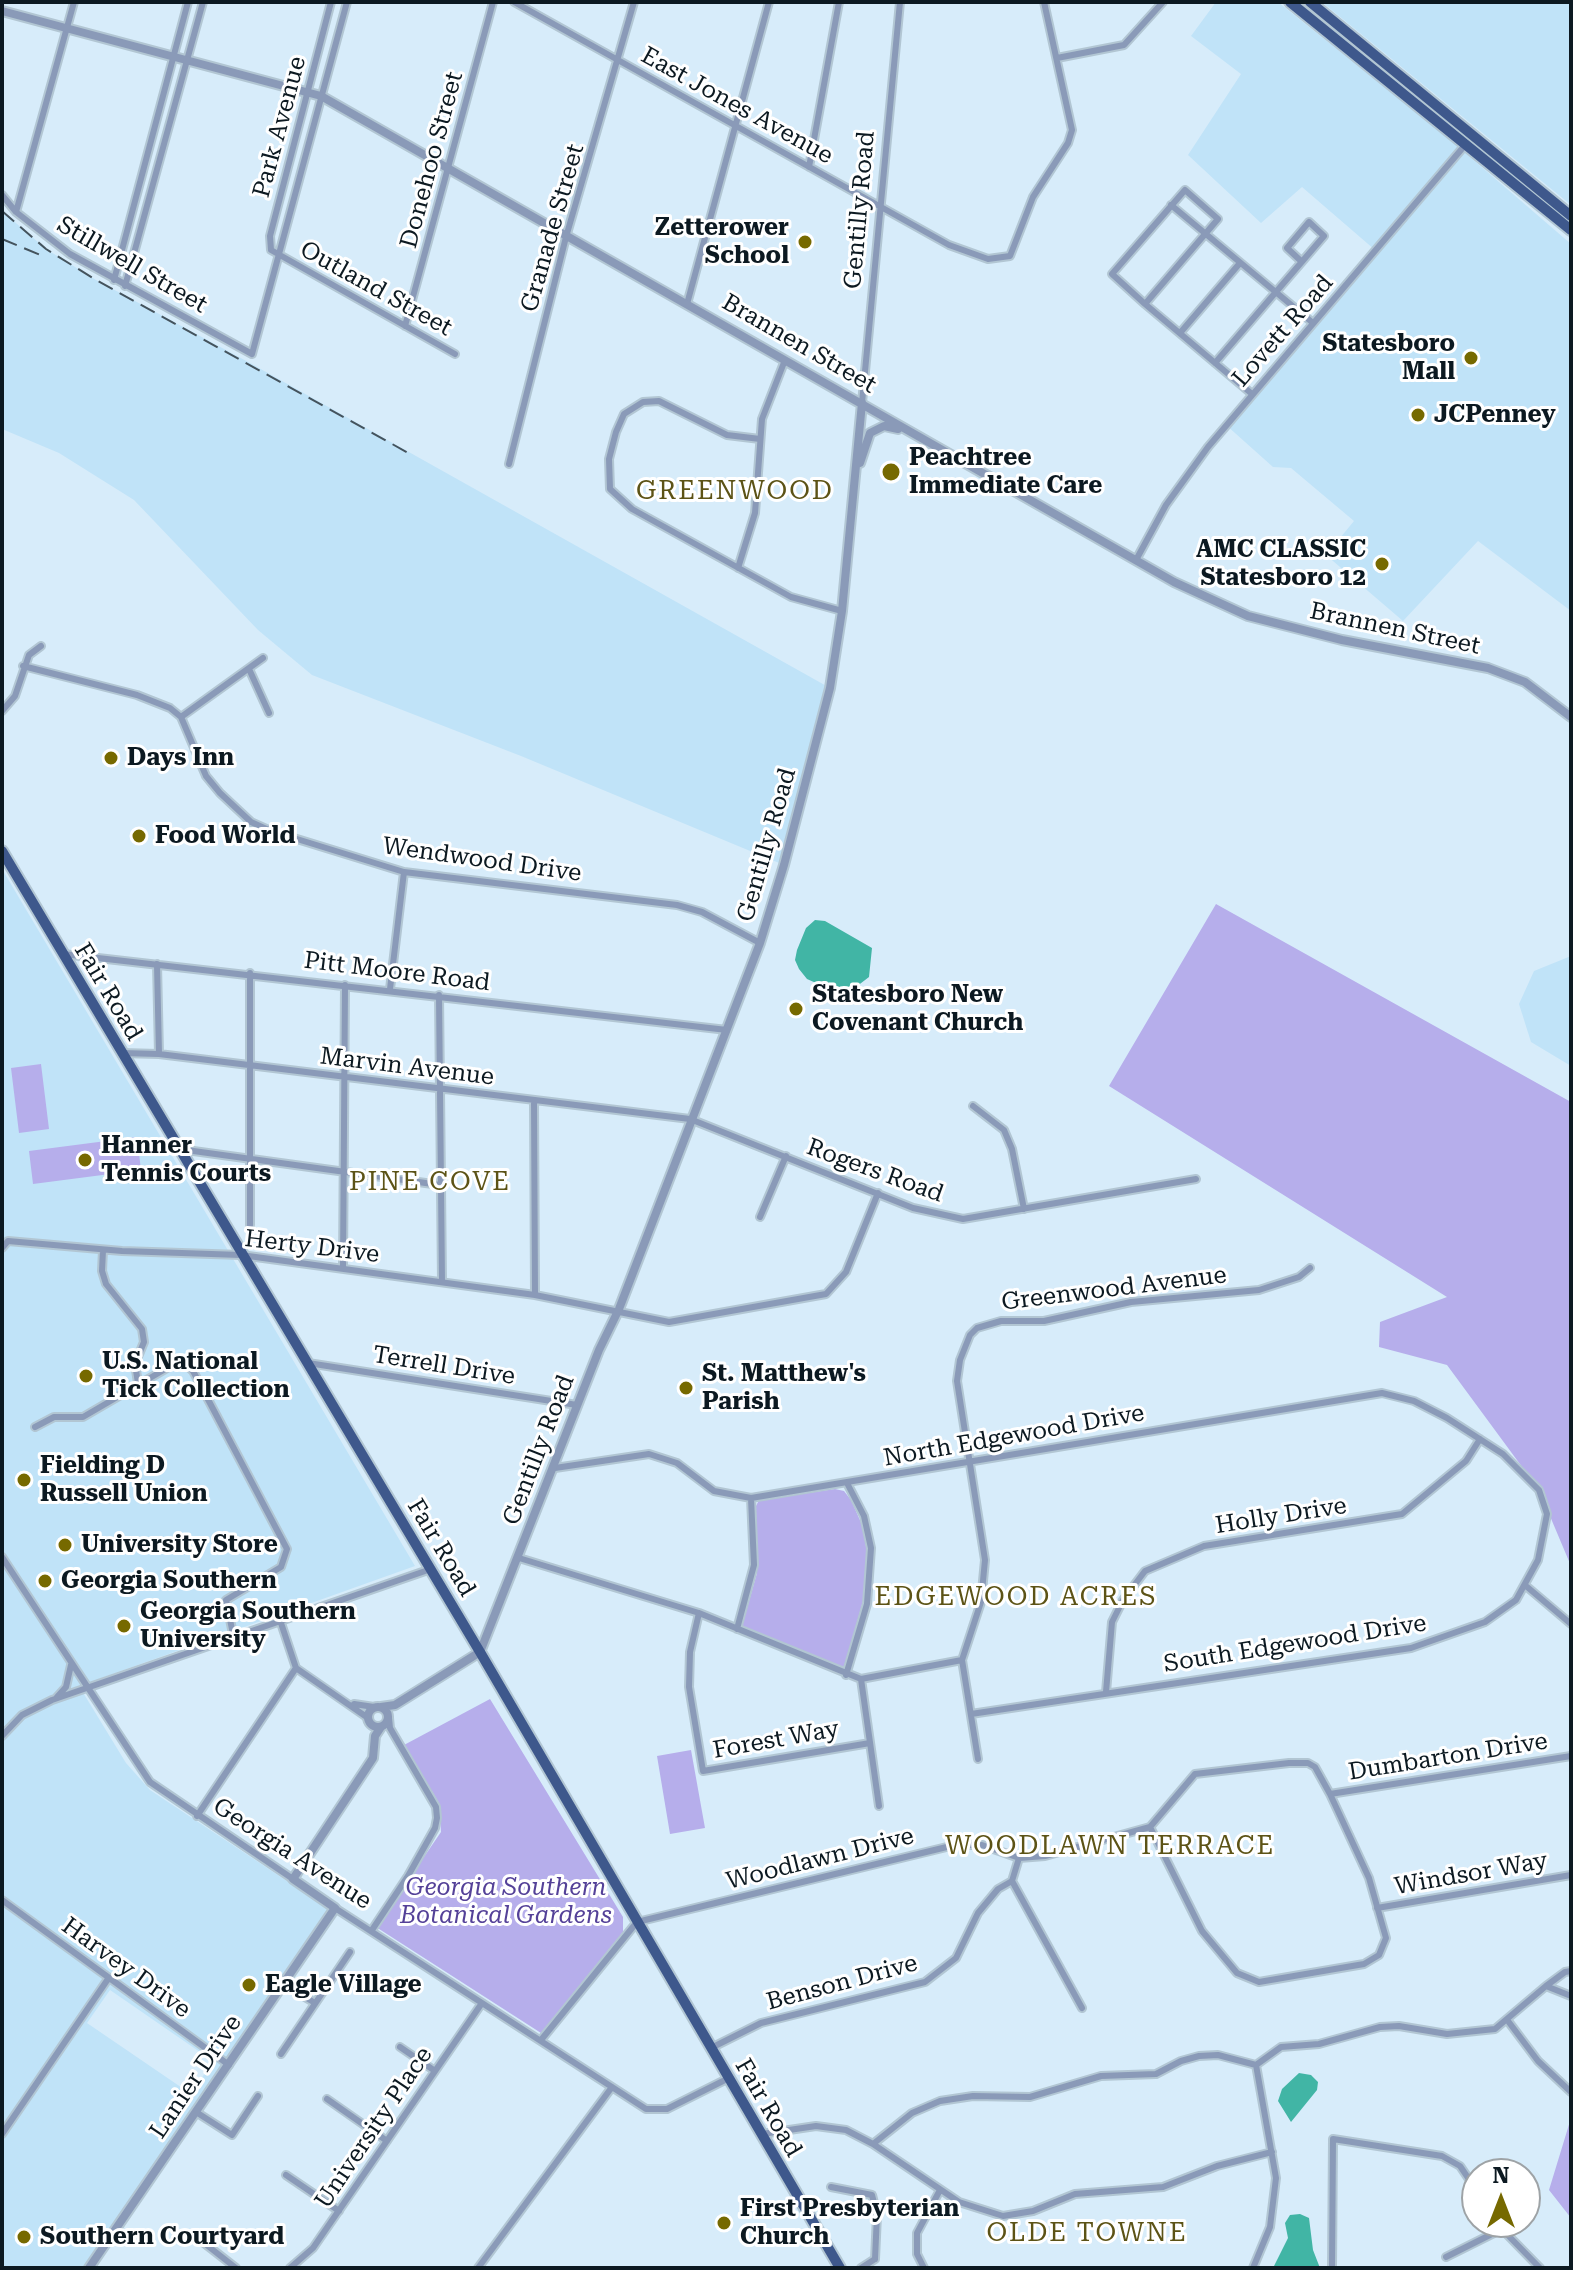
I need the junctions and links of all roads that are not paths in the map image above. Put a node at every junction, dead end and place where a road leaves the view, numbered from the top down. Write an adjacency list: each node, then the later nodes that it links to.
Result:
1 (74, 2): 17 (street)
2 (188, 2): 18 (street)
3 (203, 2): 20 (street)
4 (331, 2): 22 (street, Park Avenue)
5 (347, 2): 23 (street, Park Avenue)
6 (493, 2): 27 (street, Donehoo Street)
7 (514, 2): 21 (street, East Jones Avenue)
8 (634, 2): 21 (street, Granade Street)
9 (769, 2): 24 (street)
10 (839, 2): 26 (street)
11 (900, 2): 30 (street, Gentilly Road)
12 (1044, 2): 19 (street)
13 (1163, 2): 19 (street)
14 (1310, 2): 25 (main road)
15 (1297, 4): 25 (main road)
16 (2, 11): 17 (street, Brannen Street)
17 (68, 27): 18 (street, Brannen Street); 31 (street)
18 (173, 55): 20 (street, Brannen Street); 39 (street)
19 (1057, 58): 30 (street, East Jones Avenue)
20 (187, 59): 22 (street, Brannen Street); 40 (street)
21 (619, 62): 24 (street, East Jones Avenue); 35 (street, Granade Street)
22 (308, 92): 23 (street, Brannen Street); 36 (street, Park Avenue)
23 (321, 96): 27 (street, Brannen Street); 36 (street, Park Avenue)
24 (734, 125): 26 (street, East Jones Avenue); 42 (street)
25 (1469, 141): 32 (main road); 33 (main road); 44 (street, Lovett Road)
26 (809, 167): 30 (street, East Jones Avenue)
27 (449, 170): 35 (street, Brannen Street); 45 (street, Donehoo Street)
28 (2, 195): 31 (street, Stillwell Street)
29 (1171, 205): 34 (street); 34 (street); 43 (street)
30 (880, 206): 52 (street, Gentilly Road)
31 (16, 212): 39 (street, Stillwell Street)
32 (1571, 216)
33 (1571, 230)
34 (1205, 233): 38 (street); 43 (street)
35 (566, 237): 42 (street, Brannen Street); 55 (street, Granade Street)
36 (279, 257): 45 (street, Outland Street); 47 (street, Park Avenue)
37 (1301, 261): 37 (street); 41 (street)
38 (1240, 263): 41 (street); 46 (street)
39 (114, 280): 40 (street, Stillwell Street)
40 (125, 286): 47 (street, Stillwell Street)
41 (1275, 292): 44 (street); 50 (street)
42 (687, 304): 49 (street, Brannen Street)
43 (1145, 304): 46 (street)
44 (1313, 323): 51 (street, Lovett Road)
45 (405, 326): 48 (street, Outland Street)
46 (1180, 333): 50 (street)
47 (252, 354)
48 (455, 354)
49 (785, 360): 52 (street, Brannen Street); 54 (street)
50 (1215, 363): 51 (street)
51 (1252, 394): 57 (street, Lovett Road)
52 (862, 403): 53 (street, Brannen Street); 56 (street, Gentilly Road)
53 (917, 435): 56 (street); 57 (street, Brannen Street)
54 (760, 439): 58 (street); 58 (street)
55 (509, 464)
56 (851, 507): 59 (street, Gentilly Road)
57 (1136, 560): 67 (street, Brannen Street)
58 (738, 568): 59 (street)
59 (842, 611): 70 (street, Gentilly Road)
60 (41, 646): 62 (street)
61 (263, 658): 63 (street)
62 (23, 666): 64 (street); 66 (street)
63 (249, 669): 65 (street); 66 (street)
64 (2, 711)
65 (269, 713)
66 (181, 717): 69 (street, Wendwood Drive)
67 (1571, 717)
68 (2, 851): 71 (main road, Fair Road)
69 (404, 872): 70 (street, Wendwood Drive); 75 (street)
70 (760, 943): 77 (street, Gentilly Road)
71 (62, 953): 72 (street, Pitt Moore Road); 78 (main road, Fair Road)
72 (157, 964): 73 (street, Pitt Moore Road); 79 (street)
73 (250, 973): 74 (street, Pitt Moore Road); 80 (street)
74 (345, 985): 75 (street, Pitt Moore Road); 81 (street)
75 (390, 989): 76 (street, Pitt Moore Road)
76 (439, 995): 77 (street, Pitt Moore Road); 82 (street)
77 (727, 1030): 85 (street, Gentilly Road)
78 (121, 1053): 79 (street, Marvin Avenue); 86 (main road, Fair Road)
79 (159, 1054): 80 (street, Marvin Avenue)
80 (250, 1066): 81 (street, Marvin Avenue); 88 (street)
81 (344, 1077): 82 (street, Marvin Avenue); 89 (street)
82 (440, 1089): 83 (street, Marvin Avenue); 91 (street)
83 (534, 1100): 85 (street, Marvin Avenue); 102 (street)
84 (973, 1106): 93 (street)
85 (690, 1119): 87 (street, Rogers Road); 103 (street, Gentilly Road)
86 (179, 1149): 88 (street); 98 (main road, Fair Road)
87 (786, 1156): 92 (street, Rogers Road); 94 (street)
88 (251, 1159): 89 (street); 95 (street)
89 (344, 1171): 91 (street); 99 (street)
90 (1196, 1179): 93 (street, Rogers Road)
91 (440, 1185): 101 (street)
92 (878, 1193): 93 (street, Rogers Road); 103 (street, Herty Drive)
93 (1024, 1209)
94 (760, 1217)
95 (250, 1225)
96 (2, 1248): 97 (street, Herty Drive)
97 (103, 1250): 98 (street, Herty Drive); 105 (street)
98 (241, 1255): 99 (street, Herty Drive); 104 (main road, Fair Road)
99 (343, 1268): 101 (street, Herty Drive)
100 (1310, 1268): 109 (street, Greenwood Avenue)
101 (442, 1282): 102 (street, Herty Drive)
102 (535, 1295): 103 (street, Herty Drive)
103 (619, 1309): 106 (street, Gentilly Road)
104 (306, 1363): 106 (street, Terrell Drive); 115 (main road, Fair Road)
105 (138, 1383): 107 (street); 121 (street)
106 (577, 1405): 110 (street, Gentilly Road)
107 (35, 1427)
108 (1480, 1439): 109 (street, North Edgewood Drive); 116 (street, South Edgewood Drive); 129 (street, Holly Drive)
109 (968, 1462): 111 (street, North Edgewood Drive); 123 (street, Greenwood Avenue)
110 (555, 1468): 112 (street, North Edgewood Drive); 114 (street, Gentilly Road)
111 (847, 1483): 112 (street, North Edgewood Drive); 126 (street)
112 (751, 1498): 120 (street)
113 (2, 1557): 124 (street, Georgia Avenue)
114 (519, 1558): 117 (street); 122 (street, Gentilly Road)
115 (431, 1569): 118 (street); 122 (main road, Fair Road)
116 (1526, 1586): 119 (street); 129 (street, South Edgewood Drive)
117 (699, 1613): 120 (street); 140 (street, Forest Way)
118 (281, 1623): 121 (street); 125 (street)
119 (1571, 1624)
120 (737, 1629): 126 (street)
121 (234, 1639): 128 (street)
122 (480, 1652): 132 (street); 154 (main road, Fair Road)
123 (962, 1660): 127 (street); 134 (street, Greenwood Avenue)
124 (71, 1665): 128 (street, Georgia Avenue); 130 (street)
125 (296, 1668): 131 (street); 145 (street)
126 (846, 1675): 127 (street)
127 (861, 1679): 140 (street)
128 (87, 1690): 130 (street); 145 (street, Georgia Avenue)
129 (1106, 1692): 134 (street, South Edgewood Drive)
130 (55, 1699): 138 (street)
131 (351, 1704): 133 (street); 136 (street)
132 (395, 1705): 133 (street); 135 (street)
133 (378, 1707): 135 (street); 136 (street)
134 (971, 1714): 142 (street, Greenwood Avenue)
135 (388, 1716): 137 (street)
136 (369, 1721): 137 (street); 139 (street)
137 (385, 1727): 139 (street); 155 (street)
138 (2, 1736)
139 (375, 1736): 149 (street)
140 (870, 1743): 144 (street)
141 (1571, 1756): 143 (street, Dumbarton Drive)
142 (978, 1759)
143 (1330, 1794): 146 (street); 153 (street)
144 (879, 1806)
145 (197, 1816): 149 (street, Georgia Avenue)
146 (1150, 1827): 147 (street, Woodlawn Drive); 153 (street)
147 (1019, 1858): 150 (street); 154 (street, Woodlawn Drive)
148 (1571, 1875): 153 (street, Windsor Way)
149 (293, 1879): 152 (street, Georgia Avenue)
150 (1012, 1881): 164 (street); 168 (street, Benson Drive)
151 (2, 1900): 158 (street, Harvey Drive)
152 (335, 1908): 155 (street, Georgia Avenue); 159 (street, Lanier Drive)
153 (1377, 1908)
154 (637, 1922): 166 (street); 168 (main road, Fair Road)
155 (372, 1930): 163 (street, Georgia Avenue)
156 (350, 1952): 162 (street)
157 (1571, 1971): 160 (street)
158 (108, 1979): 170 (street, Harvey Drive); 179 (street)
159 (283, 1984): 162 (street); 170 (street, Lanier Drive)
160 (1546, 1986): 161 (street); 165 (street)
161 (1571, 1996)
162 (315, 2003): 169 (street)
163 (482, 2003): 166 (street, Georgia Avenue); 172 (street, University Place)
164 (1082, 2008)
165 (1508, 2021): 171 (street); 175 (street)
166 (541, 2040): 174 (street, Georgia Avenue)
167 (400, 2047): 172 (street)
168 (711, 2048): 173 (main road, Fair Road)
169 (281, 2054)
170 (229, 2065): 178 (street, Lanier Drive)
171 (1256, 2065): 182 (street); 183 (street)
172 (435, 2071): 181 (street, University Place)
173 (727, 2079): 174 (street, Georgia Avenue); 180 (main road, Fair Road)
174 (612, 2087): 197 (street)
175 (1571, 2092)
176 (258, 2096): 178 (street)
177 (327, 2099): 181 (street)
178 (196, 2112): 194 (street, Lanier Drive)
179 (2, 2134)
180 (760, 2135): 182 (street); 198 (main road, Fair Road)
181 (387, 2141): 188 (street, University Place)
182 (873, 2144): 187 (street)
183 (1272, 2152): 187 (street); 202 (street)
184 (1461, 2167): 203 (street)
185 (286, 2175): 188 (street)
186 (831, 2187): 193 (street)
187 (940, 2190): 201 (street)
188 (339, 2211): 196 (street, University Place)
189 (1484, 2238): 192 (street)
190 (1508, 2238): 204 (street)
191 (199, 2239): 195 (street)
192 (1446, 2257)
193 (875, 2259): 199 (street); 200 (street)
194 (89, 2268)
195 (236, 2268)
196 (290, 2268)
197 (478, 2268)
198 (840, 2268)
199 (861, 2268)
200 (879, 2268)
201 (924, 2268)
202 (1253, 2268)
203 (1332, 2268)
204 (1540, 2268)

